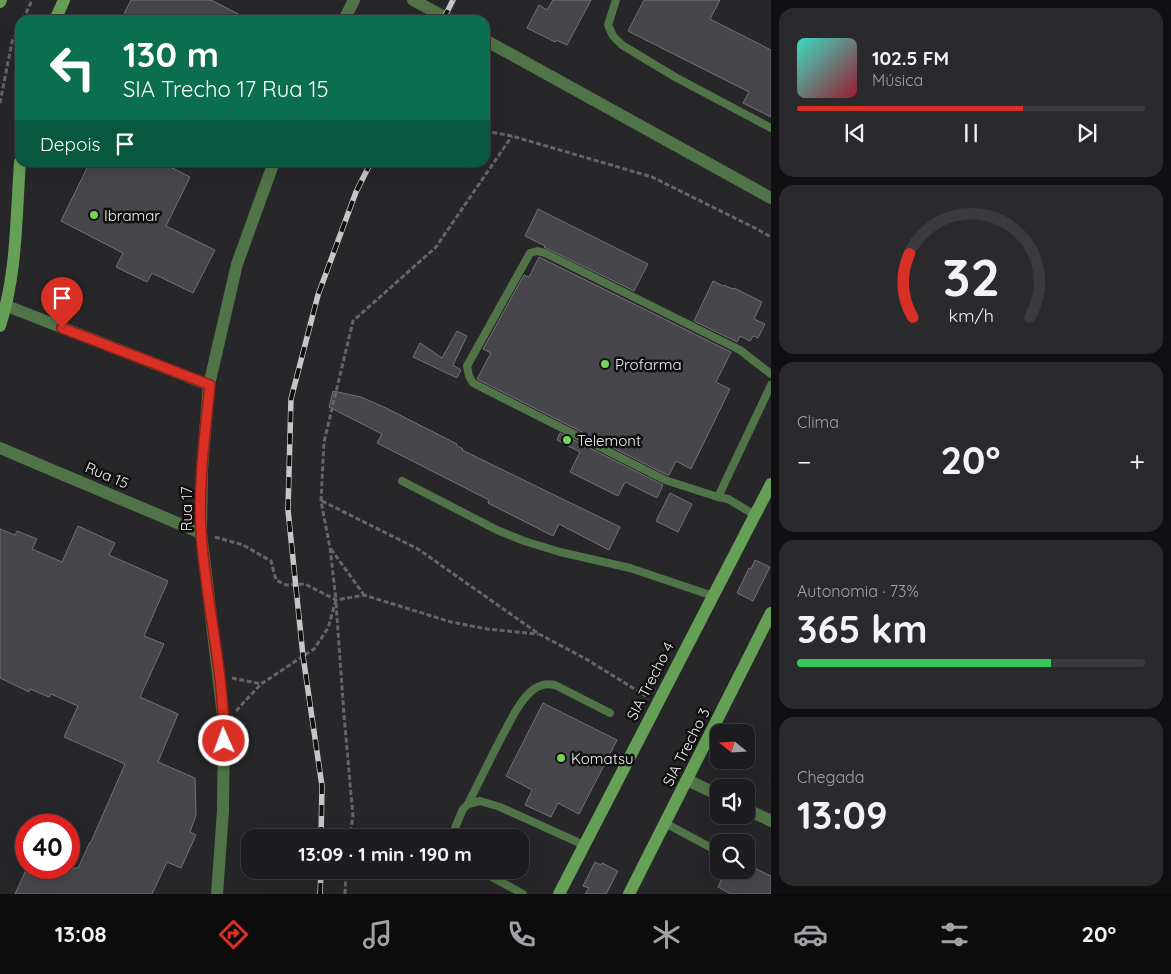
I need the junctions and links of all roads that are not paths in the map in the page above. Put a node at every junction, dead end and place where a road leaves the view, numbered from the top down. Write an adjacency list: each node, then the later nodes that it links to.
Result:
1 (64, 0): 5 (main road)
2 (354, 0): 6 (street)
3 (413, 0): 7 (street)
4 (616, 0): 9 (lane)
5 (57, 15)
6 (346, 15)
7 (441, 15)
8 (490, 43): 12 (street)
9 (771, 128)
10 (20, 167): 13 (main road)
11 (272, 167): 16 (street, Rua 17)
12 (771, 198)
13 (7, 306): 14 (main road); 16 (street)
14 (0, 326)
15 (771, 374): 21 (lane)
16 (210, 385): 23 (street, Rua 17)
17 (771, 385): 21 (lane)
18 (0, 448): 23 (street, Rua 15)
19 (402, 481): 24 (lane)
20 (771, 484): 22 (main road, SIA Trecho 4)
21 (718, 497): 22 (lane)
22 (755, 515): 24 (main road, SIA Trecho 4)
23 (201, 533): 37 (street, Rua 17)
24 (713, 596): 34 (main road, SIA Trecho 4)
25 (771, 614): 27 (main road, SIA Trecho 3)
26 (610, 713): 29 (lane)
27 (687, 780): 28 (street); 32 (main road, SIA Trecho 3)
28 (710, 791)
29 (468, 804): 33 (lane); 34 (lane)
30 (755, 813): 31 (street)
31 (771, 821)
32 (665, 823): 35 (lane); 40 (main road, SIA Trecho 3)
33 (455, 829)
34 (584, 845): 39 (main road, SIA Trecho 4)
35 (710, 847)
36 (495, 879): 38 (lane)
37 (217, 894)
38 (522, 894)
39 (559, 894)
40 (629, 894)

